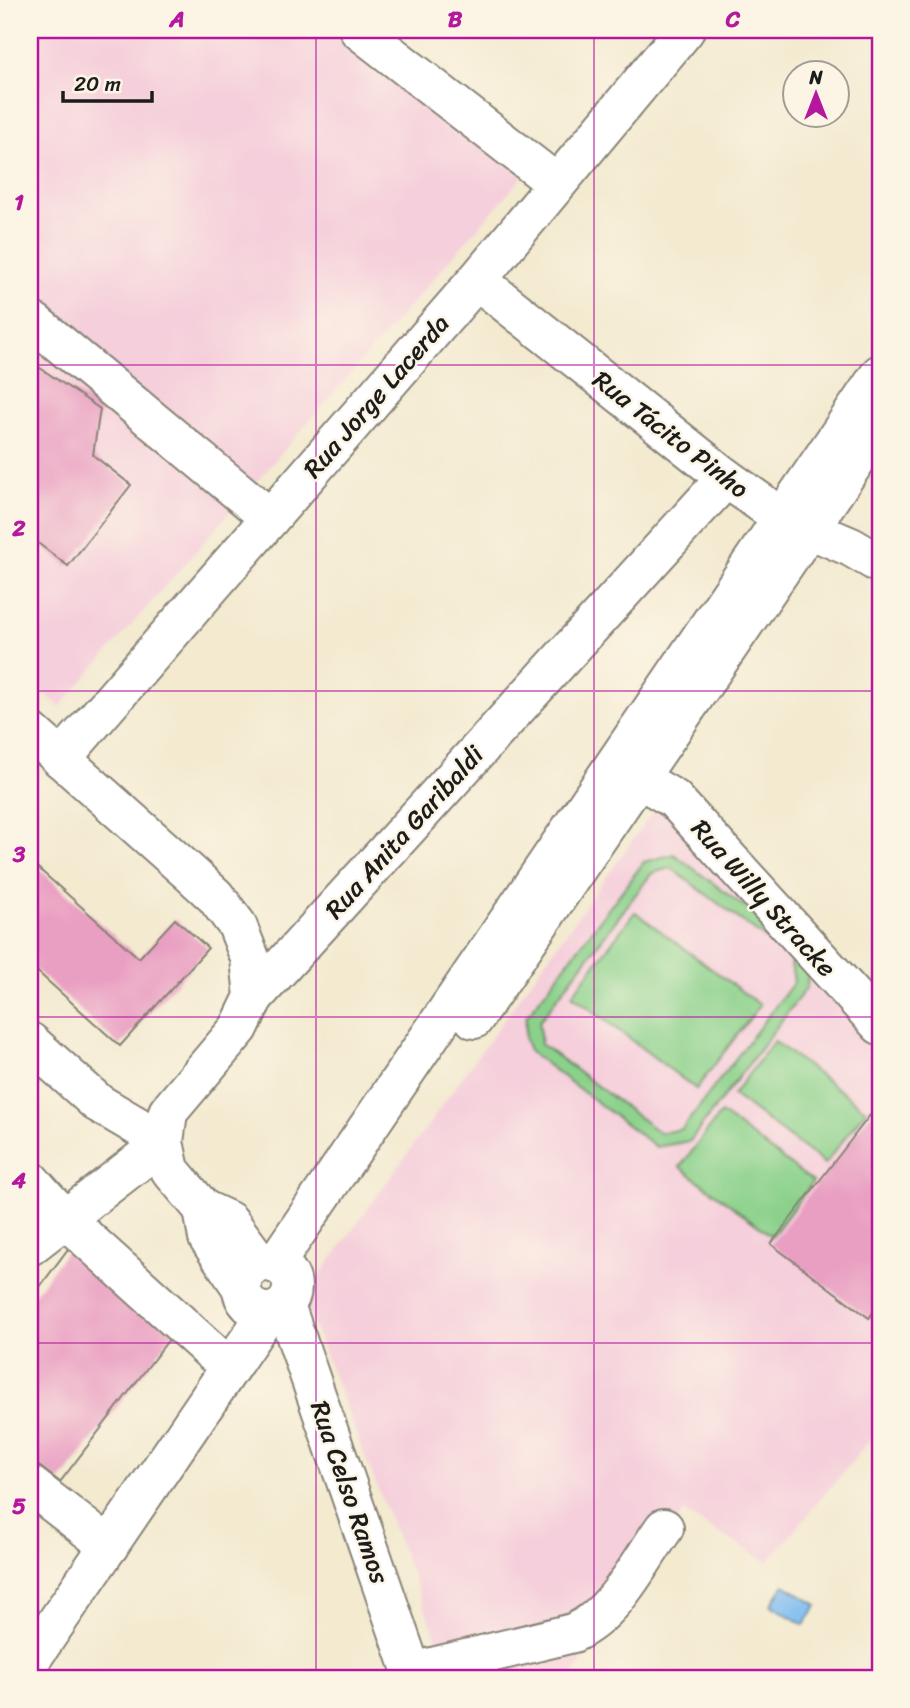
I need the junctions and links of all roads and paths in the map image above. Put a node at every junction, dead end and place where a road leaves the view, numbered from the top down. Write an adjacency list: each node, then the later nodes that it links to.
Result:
1 (359, 30): 3 (street)
2 (674, 33): 3 (street, Rua Jorge Lacerda)
3 (556, 183): 4 (street, Rua Jorge Lacerda)
4 (477, 280): 8 (street, Rua Tácito Pinho); 9 (street, Rua Jorge Lacerda)
5 (35, 323): 9 (street)
6 (880, 374): 10 (street)
7 (880, 425): 10 (street)
8 (726, 478): 10 (street, Rua Tácito Pinho); 15 (street, Rua Anita Garibaldi)
9 (270, 519): 13 (street, Rua Jorge Lacerda)
10 (794, 524): 11 (street, Rua Tácito Pinho); 14 (street)
11 (880, 564)
12 (31, 734): 13 (street)
13 (61, 759): 15 (street)
14 (628, 772): 16 (street, Rua Willy Stracke); 22 (street)
15 (254, 997): 18 (street, Rua Anita Garibaldi)
16 (880, 1025)
17 (30, 1042): 18 (street)
18 (164, 1142): 20 (street); 22 (street, Rua Anita Garibaldi)
19 (30, 1180): 20 (street)
20 (65, 1219): 21 (street); 23 (street)
21 (30, 1245)
22 (267, 1288): 23 (street); 26 (street); 29 (street, Rua Celso Ramos)
23 (213, 1353): 26 (street)
24 (30, 1485): 26 (street)
25 (664, 1528): 29 (street)
26 (99, 1538): 27 (street); 28 (street)
27 (30, 1616)
28 (30, 1661)
29 (413, 1675)

